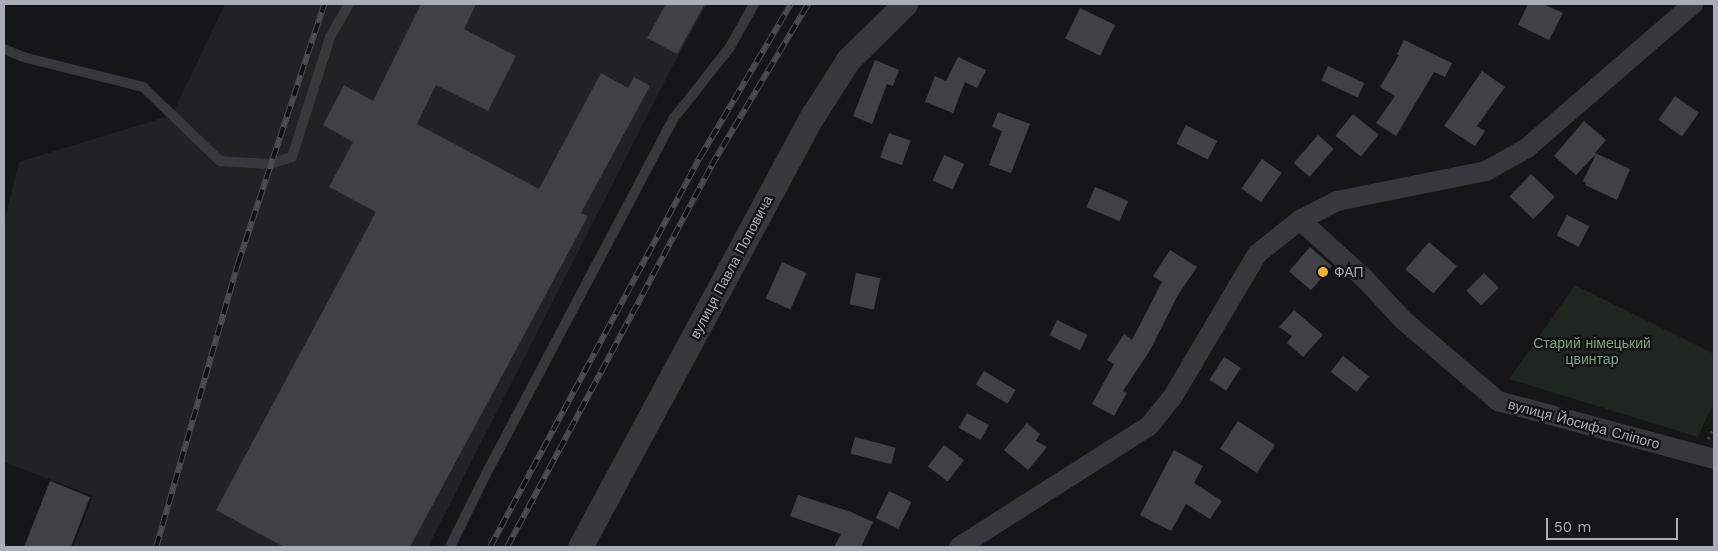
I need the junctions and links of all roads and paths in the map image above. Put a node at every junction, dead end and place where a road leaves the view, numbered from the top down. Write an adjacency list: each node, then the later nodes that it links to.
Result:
1 (349, 4): 5 (lane)
2 (754, 4): 8 (lane)
3 (905, 4): 9 (street, вулиця Павла Поповича)
4 (1693, 4): 6 (street)
5 (4, 49)
6 (1300, 220): 7 (street, вулиця Йосифа Сліпого); 10 (street)
7 (1706, 456)
8 (450, 547)
9 (580, 547)
10 (959, 547)

